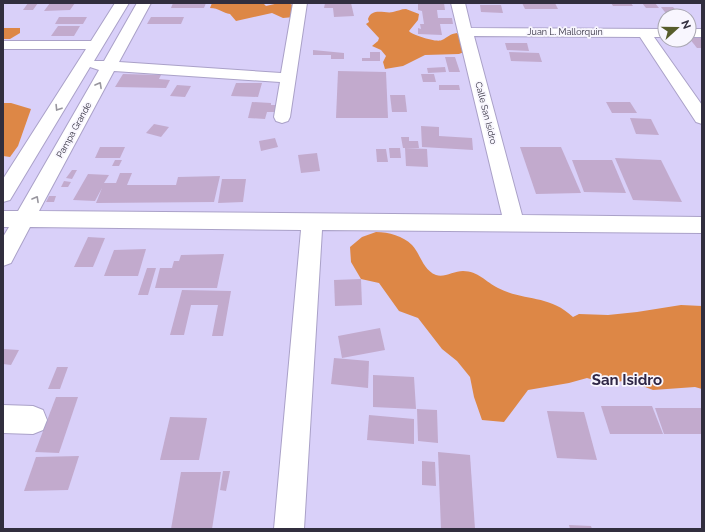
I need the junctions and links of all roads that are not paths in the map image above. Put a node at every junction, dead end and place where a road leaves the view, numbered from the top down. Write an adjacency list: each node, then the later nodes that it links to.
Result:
1 (122, 3): 9 (street)
2 (144, 3): 11 (street, Pampa Grande)
3 (300, 3): 12 (street)
4 (458, 3): 5 (street, Calle San Isidro)
5 (465, 32): 6 (street, Juan L. Mallorquin); 19 (street, Calle San Isidro)
6 (644, 32): 7 (street, Juan L. Mallorquin); 14 (street)
7 (657, 33)
8 (3, 45): 9 (street)
9 (97, 45): 10 (street)
10 (85, 64): 11 (street); 15 (street, one-way to 15)
11 (110, 66): 12 (street); 17 (street, Pampa Grande, one-way to 11)
12 (289, 78): 13 (street)
13 (282, 117)
14 (702, 118)
15 (3, 196)
16 (3, 219): 17 (street)
17 (24, 219): 18 (street); 21 (street, Pampa Grande)
18 (312, 221): 19 (street); 24 (street)
19 (514, 223): 20 (street)
20 (702, 225)
21 (3, 257)
22 (3, 419): 23 (street)
23 (33, 420)
24 (289, 529)

